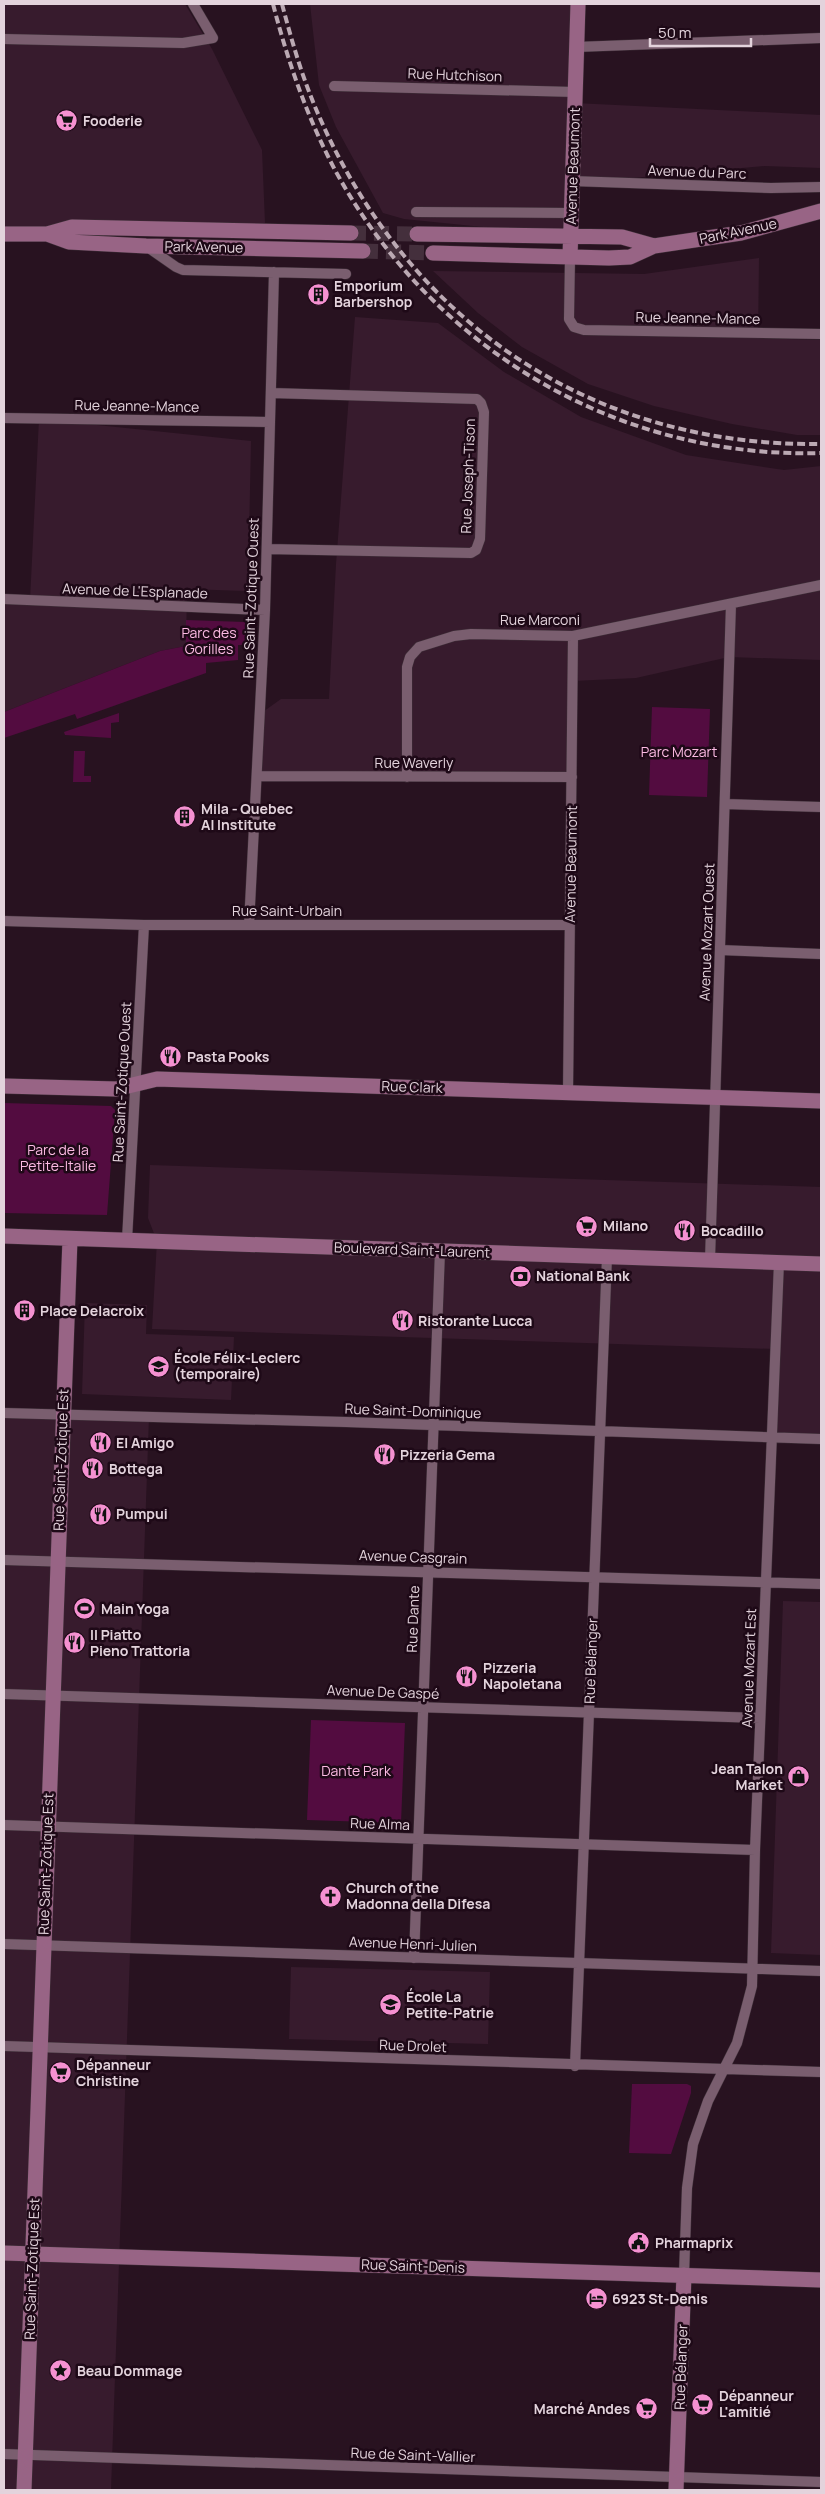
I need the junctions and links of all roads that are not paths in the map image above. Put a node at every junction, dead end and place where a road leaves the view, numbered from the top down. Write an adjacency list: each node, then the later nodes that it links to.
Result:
1 (194, 4): 4 (street)
2 (578, 4): 5 (main road, Avenue Beaumont)
3 (821, 38): 5 (street)
4 (4, 39)
5 (576, 47): 7 (main road, Avenue Beaumont)
6 (334, 86): 7 (street, Rue Hutchison)
7 (575, 92): 8 (main road, Avenue Beaumont)
8 (572, 181): 9 (street, Avenue du Parc); 12 (main road, Avenue Beaumont)
9 (821, 187)
10 (821, 211): 19 (main road, Park Avenue)
11 (416, 212): 12 (street)
12 (571, 213): 17 (main road, Avenue Beaumont)
13 (351, 233): 15 (main road, Park Avenue)
14 (4, 234): 15 (main road, Park Avenue)
15 (47, 234): 18 (main road, Park Avenue)
16 (417, 234): 17 (main road, Park Avenue)
17 (571, 236): 19 (main road, Park Avenue); 22 (main road, Avenue Beaumont)
18 (146, 246): 20 (main road, Park Avenue); 23 (street)
19 (654, 246): 22 (main road, Park Avenue)
20 (363, 251)
21 (433, 253): 22 (main road, Park Avenue)
22 (570, 257): 25 (street, Avenue Beaumont)
23 (274, 272): 24 (street); 27 (street, Rue Saint-Zotique Ouest)
24 (346, 274)
25 (574, 327): 26 (street, Rue Jeanne-Mance)
26 (821, 334)
27 (271, 393): 29 (street, Rue Saint-Zotique Ouest); 30 (street, Rue Joseph-Tison)
28 (4, 418): 29 (street, Rue Jeanne-Mance)
29 (270, 422): 30 (street, Rue Saint-Zotique Ouest)
30 (267, 549): 34 (street, Rue Saint-Zotique Ouest)
31 (821, 585): 33 (street, Rue Marconi)
32 (4, 599): 34 (street, Avenue de L'Esplanade)
33 (731, 604): 35 (street, Rue Marconi); 39 (street, Avenue Mozart Ouest)
34 (266, 610): 36 (street, Rue Saint-Zotique Ouest)
35 (574, 636): 37 (street, Rue Marconi); 38 (street, Avenue Beaumont)
36 (257, 776): 37 (street, Rue Waverly); 42 (street, Rue Saint-Zotique Ouest)
37 (406, 777): 38 (street, Rue Waverly)
38 (572, 778): 43 (street, Avenue Beaumont)
39 (725, 804): 40 (street); 45 (street, Avenue Mozart Ouest)
40 (821, 807)
41 (4, 921): 44 (street, Rue Saint-Urbain)
42 (249, 925): 43 (street, Rue Saint-Urbain); 44 (street, Rue Saint-Urbain)
43 (570, 925): 49 (street, Avenue Beaumont)
44 (144, 926): 47 (street, Rue Saint-Zotique Ouest)
45 (720, 950): 46 (street); 50 (street, Avenue Mozart Ouest)
46 (821, 954)
47 (136, 1084): 48 (main road, Rue Clark); 49 (main road, Rue Clark); 54 (street, Rue Saint-Zotique Ouest)
48 (4, 1086)
49 (568, 1092): 50 (main road, Rue Clark)
50 (715, 1097): 51 (main road, Rue Clark); 57 (street, Avenue Mozart Ouest)
51 (821, 1101)
52 (4, 1236): 53 (main road, Boulevard Saint-Laurent)
53 (70, 1239): 54 (main road, Boulevard Saint-Laurent); 61 (main road, Rue Saint-Zotique Est)
54 (127, 1240): 55 (main road, Boulevard Saint-Laurent)
55 (440, 1251): 56 (main road, Boulevard Saint-Laurent); 62 (street, Rue Dante)
56 (607, 1256): 57 (main road, Boulevard Saint-Laurent); 63 (street, Rue Bélanger)
57 (710, 1260): 58 (main road, Boulevard Saint-Laurent)
58 (779, 1262): 59 (main road, Boulevard Saint-Laurent); 64 (street, Avenue Mozart Est)
59 (821, 1264)
60 (4, 1413): 61 (street, Rue Saint-Dominique)
61 (62, 1414): 62 (street, Rue Saint-Dominique); 67 (main road, Rue Saint-Zotique Est)
62 (434, 1425): 63 (street, Rue Saint-Dominique); 68 (street, Rue Dante)
63 (600, 1432): 64 (street, Rue Saint-Dominique); 69 (street, Rue Bélanger)
64 (772, 1438): 65 (street, Rue Saint-Dominique); 70 (street, Avenue Mozart Est)
65 (821, 1439)
66 (4, 1560): 67 (street, Avenue Casgrain)
67 (57, 1560): 68 (street, Avenue Casgrain); 73 (main road, Rue Saint-Zotique Est)
68 (429, 1572): 69 (street, Avenue Casgrain); 74 (street, Rue Dante)
69 (594, 1577): 70 (street, Avenue Casgrain); 75 (street, Rue Bélanger)
70 (766, 1582): 71 (street, Avenue Casgrain); 76 (street, Avenue Mozart Est)
71 (821, 1584)
72 (4, 1694): 73 (street, Avenue De Gaspé)
73 (52, 1695): 74 (street, Avenue De Gaspé); 78 (main road, Rue Saint-Zotique Est)
74 (424, 1707): 75 (street, Avenue De Gaspé); 79 (street, Rue Dante)
75 (589, 1712): 76 (street, Avenue De Gaspé); 80 (street, Rue Bélanger)
76 (760, 1718): 81 (street, Avenue Mozart Est)
77 (4, 1825): 78 (street, Rue Alma)
78 (48, 1827): 79 (street, Rue Alma); 83 (main road, Rue Saint-Zotique Est)
79 (418, 1839): 80 (street, Rue Alma); 84 (street, Rue Dante)
80 (584, 1844): 81 (street, Rue Alma); 85 (street, Rue Bélanger)
81 (755, 1850): 86 (street, Avenue Mozart Est)
82 (4, 1944): 83 (street, Avenue Henri-Julien)
83 (44, 1946): 84 (street, Avenue Henri-Julien); 89 (main road, Rue Saint-Zotique Est)
84 (414, 1958): 85 (street, Avenue Henri-Julien)
85 (579, 1963): 86 (street, Avenue Henri-Julien); 90 (street, Rue Bélanger)
86 (753, 1968): 87 (street, Avenue Henri-Julien); 91 (street, Avenue Mozart Est)
87 (821, 1970)
88 (4, 2046): 89 (street, Rue Drolet)
89 (40, 2048): 90 (street, Rue Drolet); 94 (main road, Rue Saint-Zotique Est)
90 (575, 2066): 91 (street, Rue Drolet)
91 (724, 2071): 92 (street, Rue Drolet); 95 (street, Rue Bélanger)
92 (821, 2072)
93 (4, 2253): 94 (main road, Rue Saint-Denis)
94 (32, 2254): 95 (main road, Rue Saint-Denis); 98 (main road, Rue Saint-Zotique Est)
95 (684, 2275): 96 (main road, Rue Saint-Denis); 100 (main road, Rue Bélanger)
96 (821, 2280)
97 (4, 2454): 98 (street, Rue de Saint-Vallier)
98 (25, 2455): 100 (street, Rue de Saint-Vallier); 101 (main road, Rue Saint-Zotique Est)
99 (821, 2482): 100 (street, Rue de Saint-Vallier)
100 (677, 2484)
101 (24, 2490)

